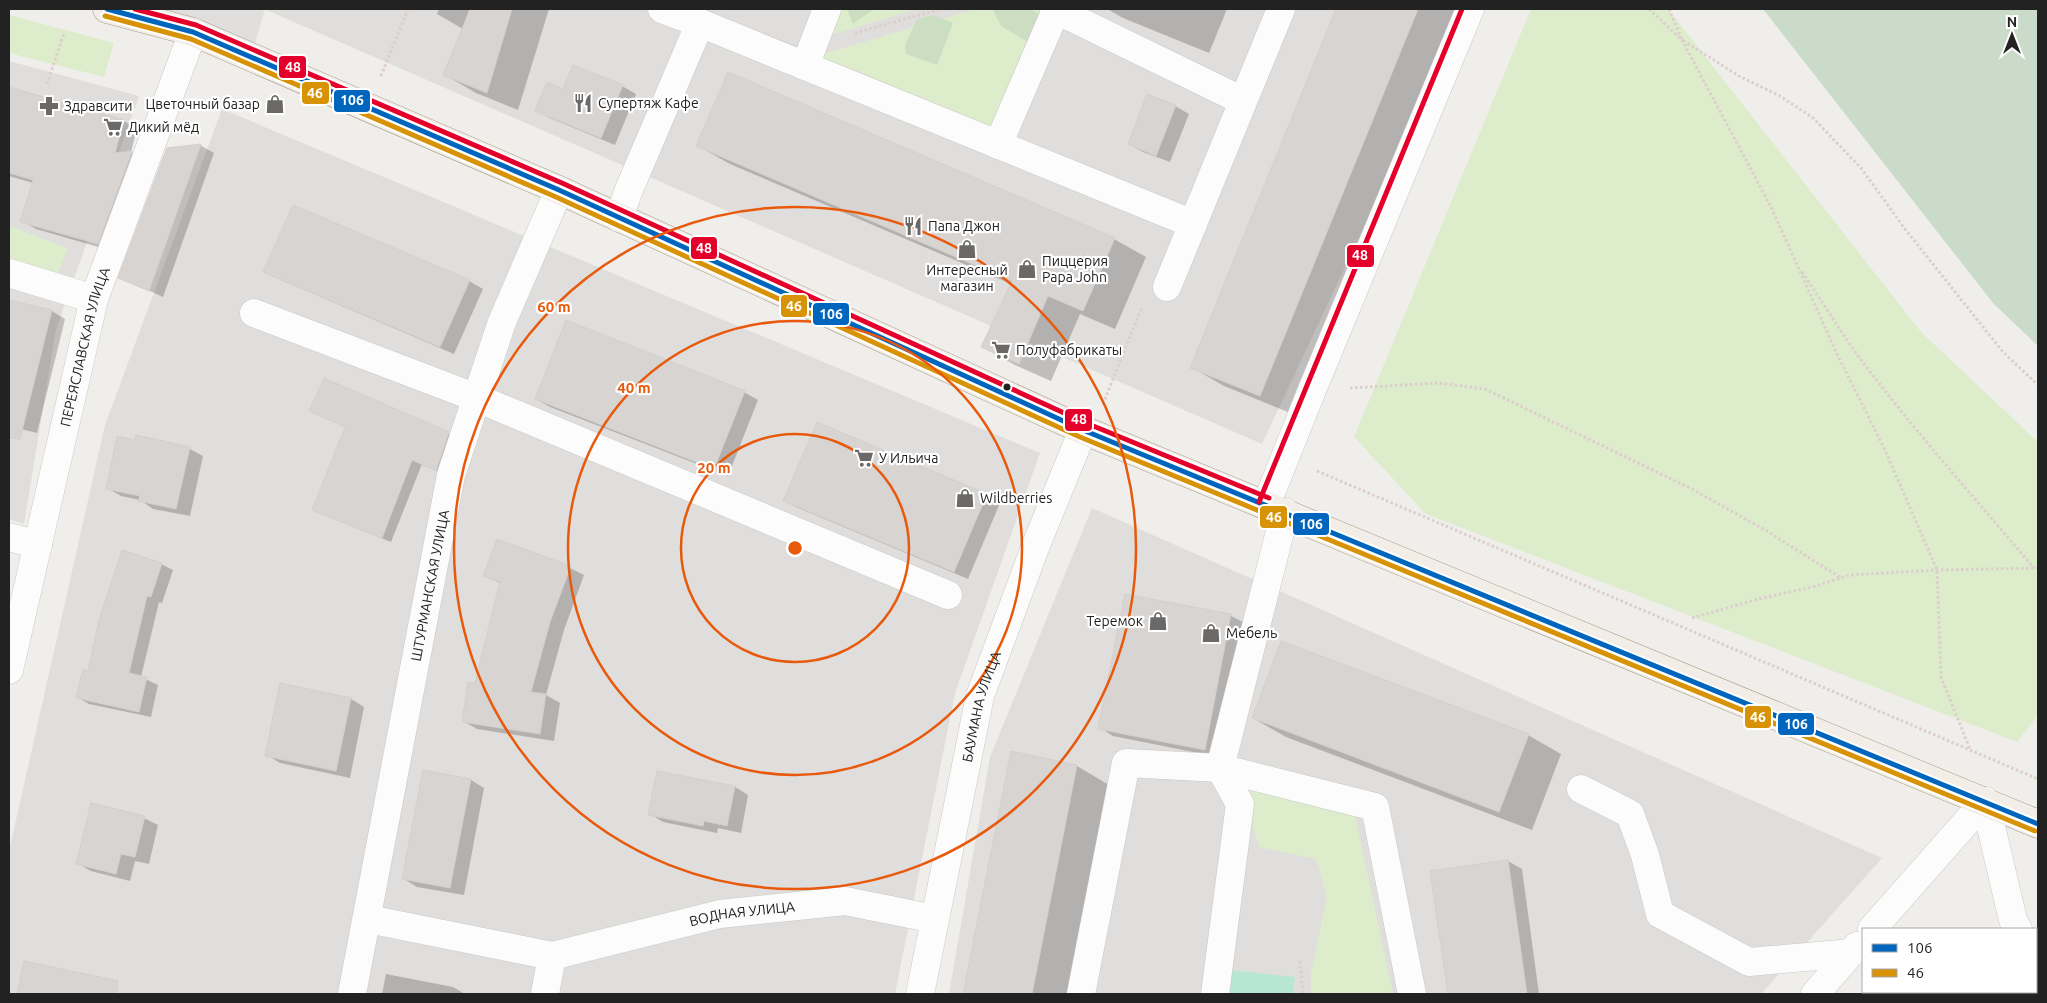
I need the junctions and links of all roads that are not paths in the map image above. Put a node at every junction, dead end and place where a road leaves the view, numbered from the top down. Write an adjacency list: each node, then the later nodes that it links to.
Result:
1 (107, 9): 8 (main road)
2 (662, 9): 7 (street)
3 (827, 9): 9 (street)
4 (1055, 9): 10 (street); 11 (street)
5 (1281, 9): 10 (street)
6 (1470, 9): 21 (street)
7 (700, 23): 9 (street); 13 (street)
8 (194, 32): 12 (main road); 17 (street, ПЕРЕЯСЛАВСКАЯ УЛИЦА)
9 (809, 56): 11 (street)
10 (1244, 101): 14 (street)
11 (998, 145): 14 (street)
12 (559, 190): 13 (main road); 19 (street, ШТУРМАНСКАЯ УЛИЦА)
13 (619, 218): 20 (main road)
14 (1192, 224): 16 (street)
15 (9, 273): 17 (street)
16 (1167, 287)
17 (94, 299): 23 (street, ПЕРЕЯСЛАВСКАЯ УЛИЦА)
18 (254, 313): 19 (street)
19 (477, 398): 24 (street); 30 (street, ШТУРМАНСКАЯ УЛИЦА)
20 (1083, 430): 21 (main road); 31 (street, БАУМАНА УЛИЦА)
21 (1275, 508): 26 (street); 28 (main road)
22 (9, 537): 23 (street)
23 (38, 545): 25 (street, ПЕРЕЯСЛАВСКАЯ УЛИЦА)
24 (948, 595)
25 (9, 670)
26 (1220, 768): 39 (street); 40 (street); 41 (street)
27 (1580, 788): 34 (street)
28 (1985, 800): 29 (main road); 32 (street); 33 (street)
29 (2038, 824)
30 (368, 919): 35 (street, ВОДНАЯ УЛИЦА); 36 (street, ШТУРМАНСКАЯ УЛИЦА)
31 (935, 919): 35 (street, ВОДНАЯ УЛИЦА); 38 (street, БАУМАНА УЛИЦА)
32 (1873, 928)
33 (2017, 928)
34 (1857, 946): 42 (street)
35 (552, 956): 37 (street)
36 (352, 994)
37 (545, 994)
38 (920, 994)
39 (1081, 994)
40 (1215, 994)
41 (1412, 994)
42 (1815, 994)

